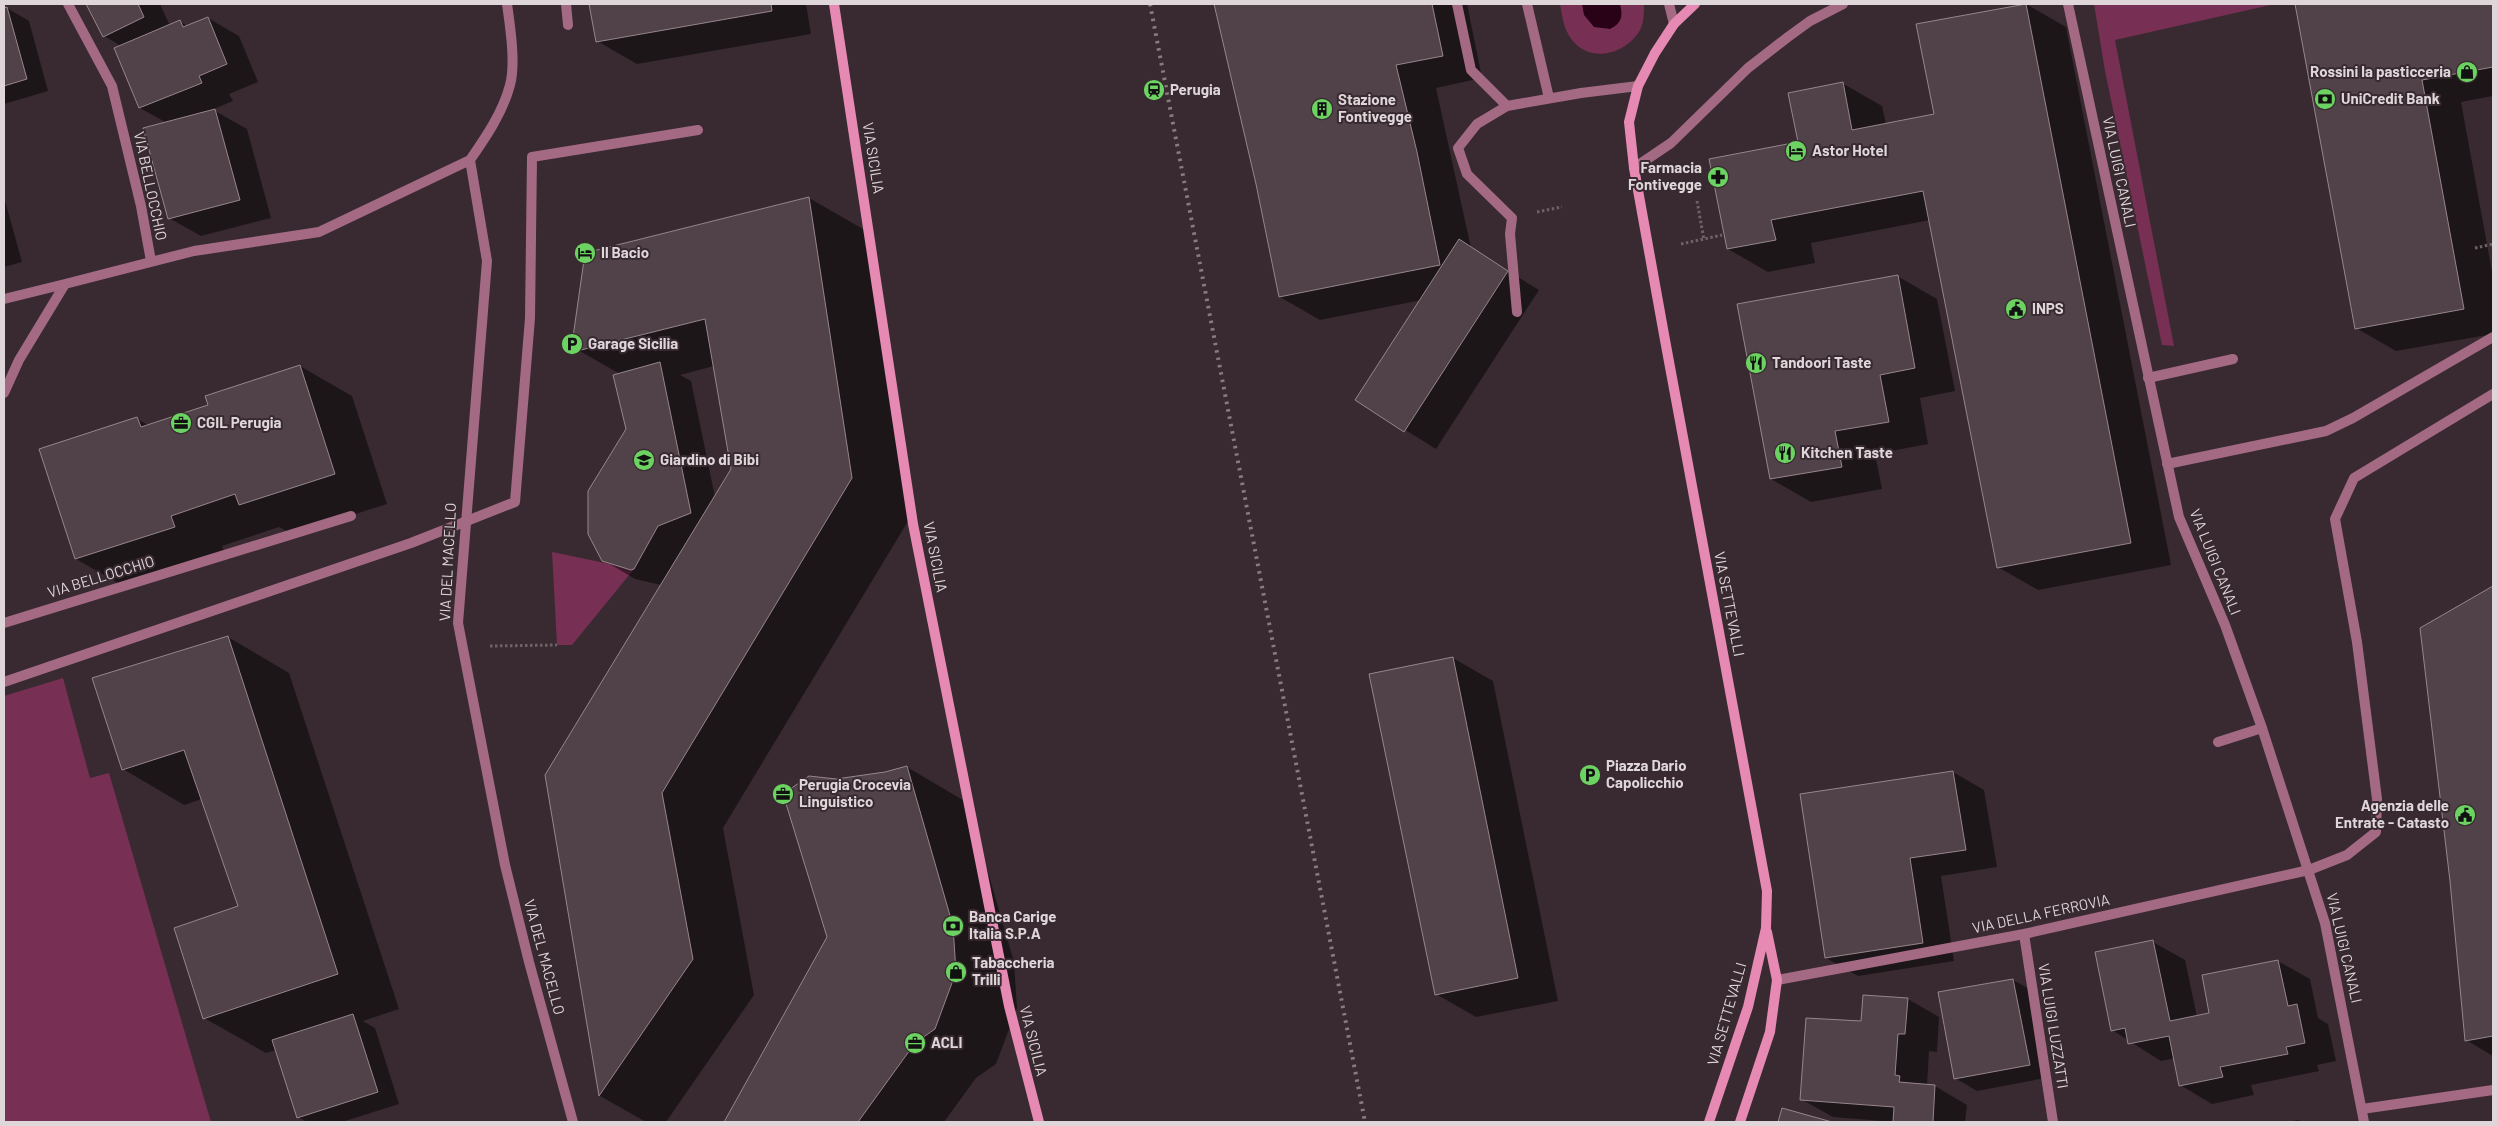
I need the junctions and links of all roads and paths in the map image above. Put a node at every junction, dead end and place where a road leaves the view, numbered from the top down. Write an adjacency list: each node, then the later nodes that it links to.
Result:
1 (68, 4): 25 (street, VIA BELLOCCHIO)
2 (507, 4): 17 (street)
3 (566, 4): 11 (street)
4 (834, 4): 48 (main road, VIA SICILIA)
5 (1457, 4): 15 (street)
6 (1527, 4): 14 (street)
7 (1669, 4): 12 (street)
8 (1695, 4): 12 (main road, VIA SETTEVALLI)
9 (1843, 4): 18 (street)
10 (2068, 4): 31 (street, VIA LUIGI CANALI)
11 (568, 24)
12 (1674, 24): 13 (main road, VIA SETTEVALLI)
13 (1638, 86): 14 (street); 18 (main road, VIA SETTEVALLI)
14 (1549, 98): 15 (street)
15 (1507, 106): 28 (street)
16 (698, 130): 39 (street)
17 (470, 160): 25 (street); 38 (street, VIA DEL MACELLO)
18 (1634, 168): 43 (main road, VIA SETTEVALLI)
19 (1697, 201): 21 (path)
20 (1722, 235): 21 (path)
21 (1704, 240): 22 (path)
22 (1681, 244)
23 (2493, 244): 24 (path)
24 (2475, 248)
25 (151, 261): 26 (street, VIA BELLOCCHIO)
26 (64, 284): 27 (street, VIA BELLOCCHIO); 32 (street)
27 (4, 299)
28 (1517, 312)
29 (2493, 337): 34 (street)
30 (2233, 359): 31 (street)
31 (2148, 378): 34 (street, VIA LUIGI CANALI)
32 (4, 393)
33 (2493, 394): 42 (street, VIA DELLA FERROVIA)
34 (2167, 464): 40 (street, VIA LUIGI CANALI)
35 (351, 516): 36 (street, VIA BELLOCCHIO)
36 (4, 622)
37 (557, 645): 38 (path)
38 (462, 646): 49 (street, VIA DEL MACELLO)
39 (4, 682)
40 (2262, 728): 41 (street); 42 (street, VIA LUIGI CANALI)
41 (2218, 742)
42 (2309, 870): 44 (street, VIA DELLA FERROVIA); 47 (street, VIA LUIGI CANALI)
43 (1766, 928): 45 (main road); 52 (main road, VIA SETTEVALLI)
44 (2024, 934): 45 (street, VIA DELLA FERROVIA); 54 (street, VIA LUIGI LUZZATTI)
45 (1777, 980): 53 (main road)
46 (2493, 1090): 47 (street)
47 (2362, 1109): 55 (street, VIA LUIGI CANALI)
48 (1036, 1111): 50 (main road); 51 (main road, VIA SICILIA)
49 (573, 1122)
50 (1034, 1122)
51 (1039, 1122)
52 (1708, 1122)
53 (1740, 1122)
54 (2052, 1122)
55 (2364, 1122)

